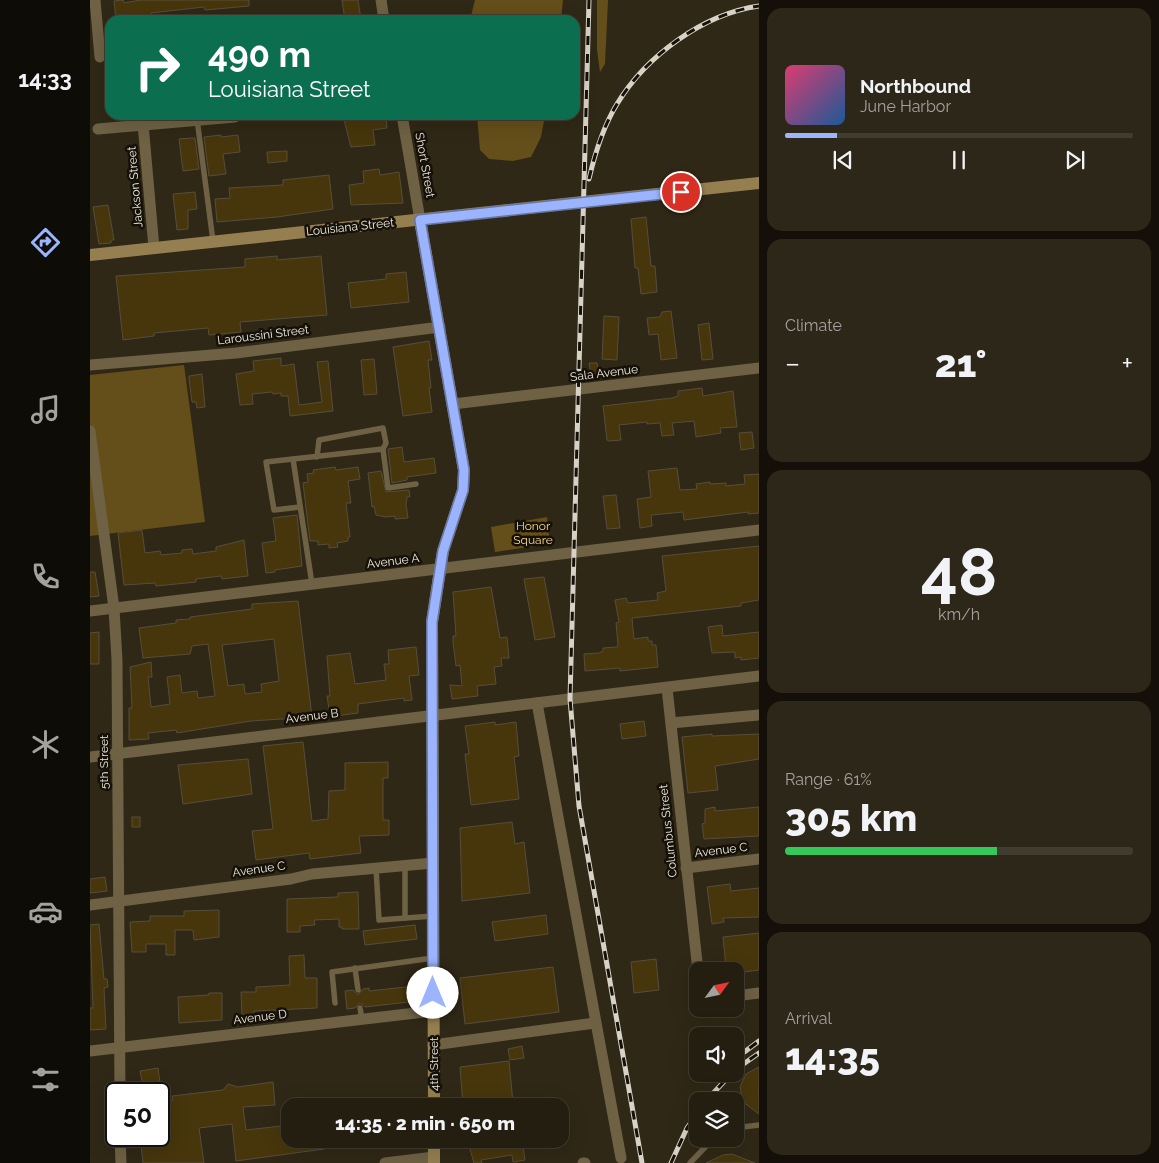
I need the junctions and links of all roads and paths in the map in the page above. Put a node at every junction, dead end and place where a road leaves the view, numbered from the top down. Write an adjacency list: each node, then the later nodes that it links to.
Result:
1 (95, 0): 4 (street)
2 (380, 0): 3 (street)
3 (383, 15)
4 (93, 16): 5 (street)
5 (100, 57)
6 (197, 120): 8 (street); 12 (lane)
7 (403, 120): 11 (street, Short Street)
8 (143, 124): 9 (street); 13 (street, Jackson Street)
9 (98, 129)
10 (759, 183): 11 (main road, Louisiana Street)
11 (420, 220): 12 (main road, Louisiana Street); 15 (main road, 4th Street)
12 (213, 242): 13 (main road, Louisiana Street)
13 (154, 248): 14 (main road, Louisiana Street)
14 (90, 254)
15 (440, 327): 16 (street, Laroussini Street); 18 (main road, 4th Street)
16 (90, 365)
17 (759, 371): 18 (street, Sala Avenue)
18 (453, 404): 26 (main road, 4th Street)
19 (90, 431): 28 (street, 5th Street)
20 (383, 448): 21 (lane); 21 (lane); 23 (lane)
21 (317, 456): 22 (lane)
22 (293, 459): 24 (lane); 24 (lane)
23 (416, 484)
24 (300, 507): 27 (lane)
25 (759, 530): 26 (street, Avenue A)
26 (439, 569): 27 (street, Avenue A); 34 (main road, 4th Street)
27 (312, 584): 28 (street, Avenue A)
28 (114, 608): 29 (street, Avenue A); 36 (street, 5th Street)
29 (90, 611)
30 (759, 676): 31 (street)
31 (667, 688): 32 (street, Avenue B); 35 (street, Columbus Street)
32 (537, 703): 34 (street, Avenue B); 55 (street)
33 (759, 715): 35 (street)
34 (432, 716): 36 (street, Avenue B); 39 (main road, 4th Street)
35 (671, 723): 42 (street, Columbus Street)
36 (118, 753): 37 (street, Avenue B); 43 (street, 5th Street)
37 (90, 757)
38 (759, 859): 42 (street, Avenue C)
39 (433, 863): 40 (street, Avenue C); 45 (main road, 4th Street)
40 (405, 866): 41 (street, Avenue C); 46 (lane)
41 (376, 868): 43 (street, Avenue C); 46 (lane)
42 (686, 868): 48 (street, Columbus Street)
43 (119, 901): 44 (street, Avenue C); 57 (street, 5th Street)
44 (90, 905)
45 (433, 916): 46 (lane); 47 (main road, 4th Street)
46 (405, 918)
47 (433, 958): 49 (lane); 54 (main road, 4th Street)
48 (697, 962)
49 (355, 968): 50 (lane); 53 (lane)
50 (358, 990)
51 (759, 994): 52 (street)
52 (744, 995)
53 (335, 1003)
54 (433, 1011): 56 (main road, 4th Street); 57 (street, Avenue D)
55 (595, 1023): 56 (street); 65 (street)
56 (433, 1045): 60 (main road, 4th Street)
57 (119, 1047): 58 (street, Avenue D); 59 (street, 5th Street)
58 (90, 1051)
59 (120, 1082)
60 (434, 1098)
61 (759, 1125): 62 (lane)
62 (744, 1127)
63 (120, 1147): 67 (street)
64 (705, 1147): 69 (lane)
65 (621, 1158)
66 (434, 1160): 68 (street)
67 (120, 1163)
68 (385, 1163)
69 (690, 1163)

